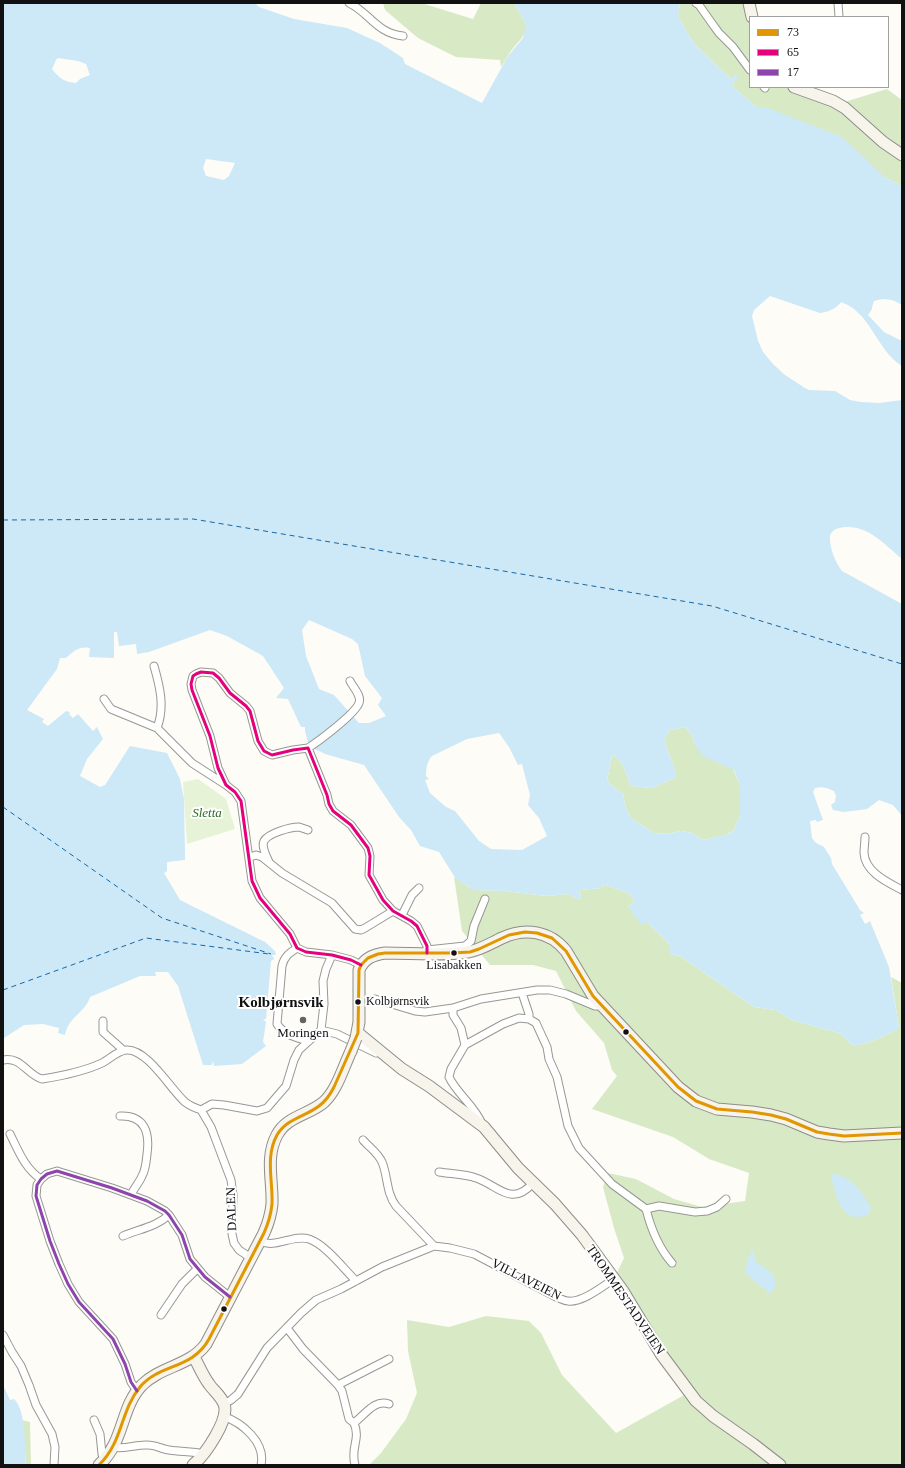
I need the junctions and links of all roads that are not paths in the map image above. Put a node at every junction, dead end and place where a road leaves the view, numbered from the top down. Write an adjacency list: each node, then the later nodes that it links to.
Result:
1 (349, 3): 7 (street)
2 (696, 3): 8 (street)
3 (749, 3): 5 (main road)
4 (838, 3): 6 (street)
5 (752, 16)
6 (839, 16)
7 (403, 36)
8 (749, 69)
9 (797, 88): 10 (main road)
10 (902, 155)
11 (154, 666): 14 (street)
12 (350, 681): 15 (street)
13 (104, 699): 14 (street)
14 (157, 728): 16 (street)
15 (308, 748): 16 (street); 24 (street)
16 (226, 785): 19 (street)
17 (308, 830): 20 (street)
18 (865, 837): 22 (street)
19 (250, 857): 20 (street); 26 (street)
20 (270, 864): 24 (street)
21 (420, 888): 25 (street)
22 (902, 890)
23 (485, 898): 27 (street)
24 (393, 910): 25 (street)
25 (402, 915): 27 (street)
26 (297, 948): 28 (street); 38 (street)
27 (427, 951): 29 (main road); 32 (main road)
28 (332, 956): 29 (street); 36 (street)
29 (361, 965): 37 (main road)
30 (522, 993): 32 (street); 33 (street); 34 (street)
31 (374, 999): 33 (street)
32 (602, 1006): 46 (main road)
33 (453, 1008): 39 (street)
34 (529, 1018): 39 (street); 54 (street)
35 (103, 1021): 40 (street)
36 (321, 1030): 38 (street); 42 (street, TROMMESTADVEIEN)
37 (357, 1035): 42 (main road, TROMMESTADVEIEN); 57 (main road, bridge)
38 (308, 1041): 43 (street)
39 (465, 1045): 45 (street)
40 (122, 1051): 41 (street); 43 (street)
41 (3, 1060)
42 (402, 1069): 45 (main road, TROMMESTADVEIEN)
43 (201, 1110): 59 (street, DALEN)
44 (120, 1116): 52 (street)
45 (484, 1128): 51 (main road, TROMMESTADVEIEN)
46 (902, 1133)
47 (10, 1134): 50 (street)
48 (363, 1140): 58 (street)
49 (439, 1172): 51 (street)
50 (41, 1179): 52 (street); 71 (street)
51 (533, 1183): 62 (main road, TROMMESTADVEIEN)
52 (131, 1195): 55 (street)
53 (726, 1199): 54 (street)
54 (646, 1209): 60 (street)
55 (169, 1215): 56 (street); 61 (street)
56 (123, 1236)
57 (260, 1241): 59 (main road); 63 (street)
58 (434, 1246): 62 (street, VILLAVEIEN); 63 (street)
59 (251, 1258): 64 (main road)
60 (672, 1263)
61 (197, 1269): 64 (street); 65 (street)
62 (614, 1279): 84 (main road, TROMMESTADVEIEN)
63 (356, 1281): 66 (street)
64 (230, 1297): 68 (main road)
65 (160, 1315)
66 (287, 1328): 70 (street); 72 (street)
67 (3, 1335): 80 (street)
68 (194, 1357): 71 (main road); 72 (main road)
69 (389, 1359): 70 (street)
70 (338, 1385): 76 (street)
71 (137, 1391): 77 (main road)
72 (224, 1404): 74 (main road)
73 (390, 1404): 76 (street)
74 (223, 1416): 78 (main road); 82 (street)
75 (94, 1420): 79 (street)
76 (354, 1423): 83 (street)
77 (113, 1447): 78 (street); 79 (main road)
78 (204, 1454): 81 (main road)
79 (101, 1462)
80 (54, 1465)
81 (193, 1465)
82 (261, 1465)
83 (355, 1465)
84 (780, 1465)

